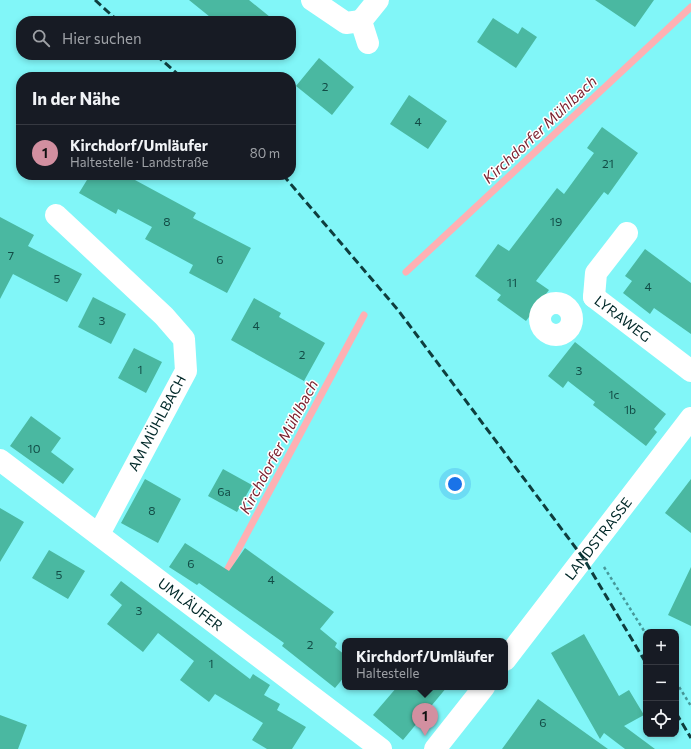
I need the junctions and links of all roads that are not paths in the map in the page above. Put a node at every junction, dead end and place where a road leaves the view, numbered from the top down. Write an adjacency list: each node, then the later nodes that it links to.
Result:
1 (312, 0): 3 (street)
2 (378, 0): 3 (street)
3 (361, 21): 4 (street)
4 (368, 43)
5 (56, 215): 12 (street, AM MÜHLBACH)
6 (627, 233): 7 (street, LYRAWEG)
7 (594, 297): 8 (street); 9 (street, LYRAWEG)
8 (571, 313)
9 (691, 372)
10 (691, 418): 13 (street, LANDSTRASSE)
11 (0, 460): 12 (street, UMLÄUFER)
12 (99, 534): 15 (street, UMLÄUFER)
13 (508, 656)
14 (482, 690): 16 (street)
15 (381, 749)
16 (435, 749)

